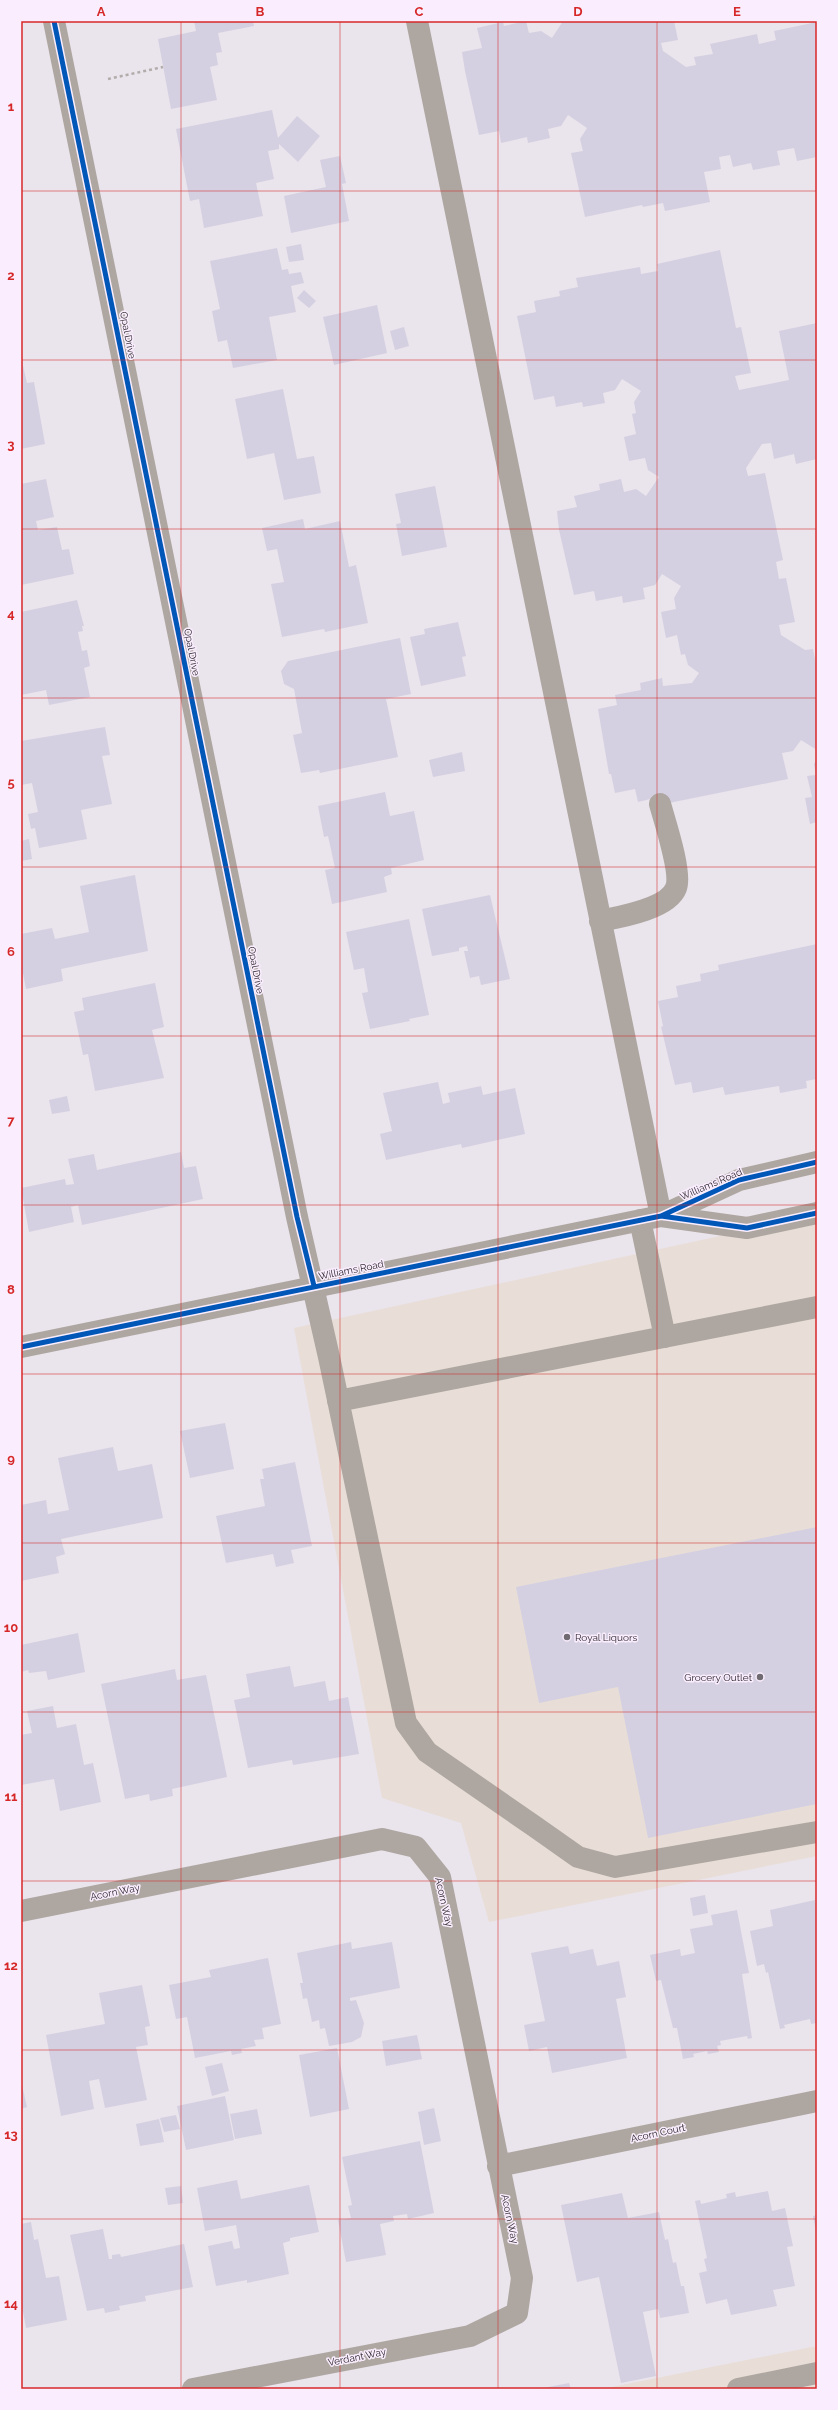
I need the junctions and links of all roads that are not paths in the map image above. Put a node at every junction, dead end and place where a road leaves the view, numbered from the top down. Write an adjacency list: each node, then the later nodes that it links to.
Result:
1 (54, 21): 8 (street, Opal Drive)
2 (417, 21): 4 (street)
3 (660, 804): 4 (street)
4 (600, 921): 7 (street)
5 (817, 1162): 7 (street, Williams Road)
6 (817, 1213): 7 (street, Williams Road)
7 (650, 1218): 8 (street, Williams Road); 10 (street)
8 (314, 1286): 11 (street, Williams Road); 12 (street, Opal Drive)
9 (817, 1307): 10 (street)
10 (665, 1337): 12 (street)
11 (21, 1347)
12 (338, 1401): 13 (street, Opal Drive)
13 (817, 1832)
14 (21, 1911): 16 (street, Acorn Way)
15 (817, 2101): 16 (street, Acorn Court)
16 (498, 2166): 17 (street, Acorn Way)
17 (517, 2313): 19 (street, Verdant Way)
18 (817, 2373): 20 (street)
19 (193, 2389)
20 (738, 2389)

